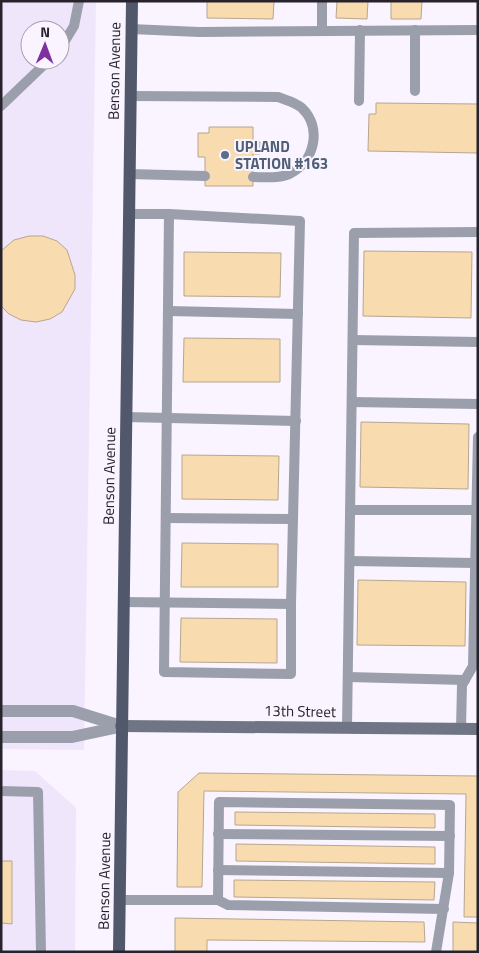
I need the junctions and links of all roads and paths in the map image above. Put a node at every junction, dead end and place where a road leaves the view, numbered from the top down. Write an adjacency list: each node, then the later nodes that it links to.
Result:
1 (79, 1): 9 (lane)
2 (132, 1): 4 (main road, Benson Avenue)
3 (322, 1): 8 (lane)
4 (131, 29): 8 (lane); 12 (main road, Benson Avenue)
5 (360, 30): 6 (lane); 8 (lane); 13 (lane)
6 (415, 30): 7 (lane); 11 (lane)
7 (478, 30)
8 (322, 31)
9 (70, 33)
10 (39, 70): 14 (lane)
11 (415, 90)
12 (130, 96): 15 (main road, Benson Avenue); 17 (lane)
13 (359, 101)
14 (1, 106)
15 (129, 174): 16 (lane); 18 (main road, Benson Avenue)
16 (205, 176)
17 (253, 176)
18 (129, 214): 19 (lane); 27 (main road, Benson Avenue)
19 (169, 214): 21 (lane); 22 (lane)
20 (478, 232): 23 (lane)
21 (169, 311): 22 (lane); 28 (lane)
22 (298, 314): 29 (lane)
23 (353, 340): 24 (lane); 25 (lane)
24 (478, 342)
25 (352, 402): 26 (lane); 31 (lane)
26 (478, 404)
27 (126, 417): 28 (lane); 37 (main road, Benson Avenue)
28 (168, 418): 29 (lane); 33 (lane)
29 (296, 422): 34 (lane)
30 (478, 437): 32 (lane)
31 (350, 510): 32 (lane); 35 (lane)
32 (476, 510): 36 (lane)
33 (166, 518): 34 (lane); 38 (lane)
34 (293, 519): 39 (lane)
35 (350, 560): 36 (lane); 40 (lane)
36 (475, 563): 41 (lane)
37 (123, 602): 38 (lane); 43 (main road, Benson Avenue)
38 (164, 602): 39 (lane); 39 (lane)
39 (291, 604)
40 (348, 677): 41 (lane); 44 (lane)
41 (465, 680): 45 (lane)
42 (1, 711): 43 (street, 13th Street)
43 (121, 726): 44 (street, 13th Street); 47 (street, 13th Street); 53 (main road, Benson Avenue)
44 (347, 728): 45 (street, 13th Street)
45 (461, 729): 46 (street, 13th Street)
46 (478, 729)
47 (1, 737)
48 (1, 791): 56 (lane)
49 (218, 834): 50 (lane); 50 (lane); 51 (lane)
50 (450, 836): 52 (lane)
51 (218, 870): 52 (lane); 54 (lane)
52 (450, 873): 55 (lane)
53 (120, 900): 54 (lane); 57 (main road, Benson Avenue)
54 (218, 900): 55 (lane)
55 (444, 909): 58 (lane)
56 (41, 952)
57 (119, 952)
58 (436, 952)

